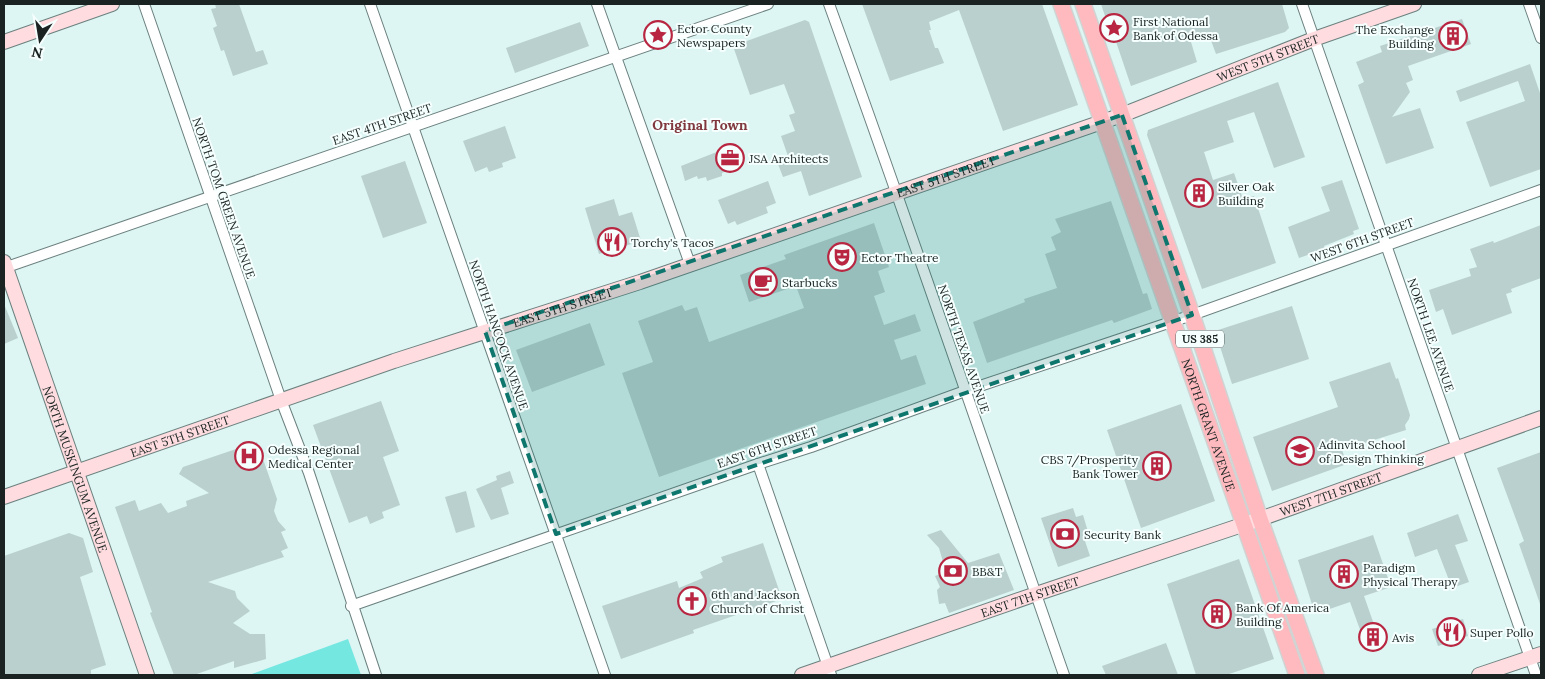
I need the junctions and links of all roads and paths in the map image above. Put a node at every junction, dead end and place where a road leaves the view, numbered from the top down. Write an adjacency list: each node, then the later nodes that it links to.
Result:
1 (112, 4): 14 (street)
2 (144, 4): 21 (street, NORTH TOM GREEN AVENUE)
3 (370, 4): 18 (street, NORTH HANCOCK AVENUE)
4 (597, 4): 15 (street)
5 (768, 4): 15 (street, EAST 4TH STREET)
6 (829, 4): 20 (street, NORTH TEXAS AVENUE)
7 (1061, 4): 17 (main road, NORTH GRANT AVENUE / US 385)
8 (1083, 4): 16 (main road, NORTH GRANT AVENUE / US 385)
9 (1302, 4): 12 (street, NORTH LEE AVENUE)
10 (1414, 4): 12 (street, WEST 5TH STREET)
11 (1529, 4): 13 (street)
12 (1314, 38): 16 (street, WEST 5TH STREET); 22 (street, NORTH LEE AVENUE)
13 (1541, 38)
14 (4, 42)
15 (616, 56): 18 (street, EAST 4TH STREET); 23 (street)
16 (1122, 115): 17 (street, EAST 5TH STREET); 25 (main road, NORTH GRANT AVENUE / US 385)
17 (1102, 121): 20 (street, EAST 5TH STREET); 26 (main road, NORTH GRANT AVENUE / US 385)
18 (413, 127): 21 (street, EAST 4TH STREET); 27 (street, NORTH HANCOCK AVENUE)
19 (1541, 190): 22 (street, WEST 6TH STREET)
20 (898, 192): 23 (street, EAST 5TH STREET); 28 (street, NORTH TEXAS AVENUE)
21 (211, 197): 24 (street, EAST 4TH STREET); 29 (street, NORTH TOM GREEN AVENUE)
22 (1386, 244): 25 (street, WEST 6TH STREET); 31 (street, NORTH LEE AVENUE)
23 (690, 264): 27 (street, EAST 5TH STREET)
24 (4, 266): 33 (street, NORTH MUSKINGUM AVENUE)
25 (1192, 315): 26 (street, EAST 6TH STREET); 35 (main road, NORTH GRANT AVENUE / US 385)
26 (1172, 322): 28 (street, EAST 6TH STREET); 36 (main road, NORTH GRANT AVENUE / US 385)
27 (485, 331): 29 (street, EAST 5TH STREET); 37 (street, NORTH HANCOCK AVENUE)
28 (965, 391): 32 (street, EAST 6TH STREET); 38 (street, NORTH TEXAS AVENUE)
29 (281, 400): 33 (street, EAST 5TH STREET); 39 (street, NORTH TOM GREEN AVENUE)
30 (1541, 418): 31 (street, WEST 7TH STREET)
31 (1457, 447): 35 (street, WEST 7TH STREET); 40 (street, NORTH LEE AVENUE)
32 (758, 464): 37 (street, EAST 6TH STREET); 41 (street)
33 (76, 472): 34 (street, EAST 5TH STREET); 42 (street, NORTH MUSKINGUM AVENUE)
34 (4, 497)
35 (1260, 519): 36 (street, EAST 7TH STREET); 48 (main road, NORTH GRANT AVENUE / US 385)
36 (1243, 524): 38 (street, EAST 7TH STREET); 47 (main road, NORTH GRANT AVENUE / US 385)
37 (556, 534): 39 (street, EAST 6TH STREET); 44 (street, NORTH HANCOCK AVENUE)
38 (1036, 594): 41 (street, EAST 7TH STREET); 46 (street, NORTH TEXAS AVENUE)
39 (352, 606): 43 (street)
40 (1536, 656): 49 (street); 50 (street, NORTH LEE AVENUE)
41 (829, 671): 45 (street, EAST 7TH STREET)
42 (147, 675)
43 (376, 675)
44 (605, 675)
45 (802, 675)
46 (1064, 675)
47 (1297, 675)
48 (1316, 675)
49 (1478, 675)
50 (1536, 675)

